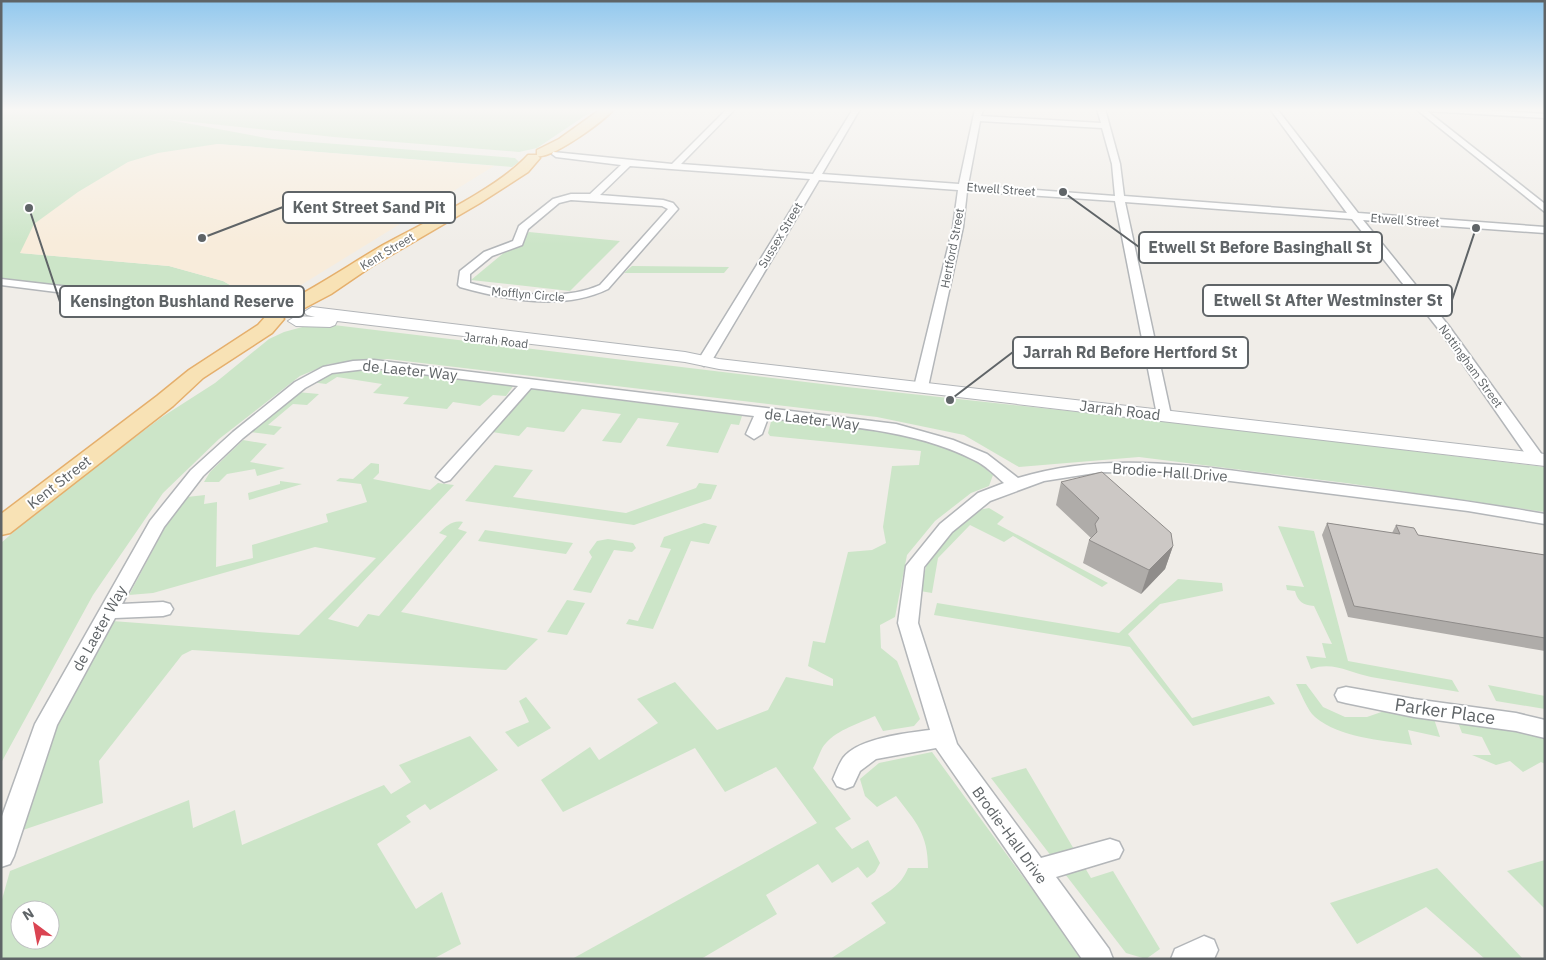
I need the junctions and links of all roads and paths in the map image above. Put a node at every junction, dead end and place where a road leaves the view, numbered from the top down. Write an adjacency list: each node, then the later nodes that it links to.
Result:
1 (549, 154): 8 (street, Etwell Street); 19 (main road, Kent Street); 19 (main road, Kent Street)
2 (687, 154): 9 (street)
3 (829, 154): 10 (street, Sussex Street)
4 (969, 154): 11 (street, Hertford Street)
5 (1113, 154): 13 (street)
6 (1306, 154): 15 (street, Nottingham Street)
7 (1475, 154): 14 (street)
8 (628, 163): 9 (street, Etwell Street); 12 (street)
9 (674, 166): 10 (street, Etwell Street)
10 (815, 176): 11 (street, Etwell Street); 20 (street, Sussex Street)
11 (963, 187): 13 (street, Etwell Street); 22 (street, Hertford Street)
12 (592, 197): 12 (street, Mofflyn Circle)
13 (1120, 198): 15 (street, Etwell Street); 24 (street)
14 (1545, 209)
15 (1353, 216): 16 (street, Etwell Street); 26 (street, Nottingham Street)
16 (1545, 230)
17 (1, 282): 18 (street)
18 (199, 306)
19 (296, 316): 20 (street, Jarrah Road); 30 (main road, Kent Street)
20 (699, 361): 22 (street, Jarrah Road)
21 (528, 383): 23 (street, de Laeter Way); 27 (street); 32 (street, de Laeter Way)
22 (921, 387): 24 (street, Jarrah Road)
23 (763, 413): 25 (street); 28 (street, de Laeter Way)
24 (1164, 415): 26 (street, Jarrah Road)
25 (754, 434)
26 (1541, 459)
27 (444, 476)
28 (1016, 484): 29 (street, Brodie-Hall Drive); 35 (street, Brodie-Hall Drive)
29 (1545, 519)
30 (1, 527)
31 (163, 609): 32 (street)
32 (108, 611): 38 (street, de Laeter Way)
33 (1346, 694): 34 (street, Parker Place)
34 (1545, 729)
35 (944, 738): 36 (street); 39 (street, Brodie-Hall Drive)
36 (845, 779)
37 (1110, 850): 39 (street)
38 (1, 856)
39 (1036, 871): 40 (street, Brodie-Hall Drive)
40 (1099, 959)

